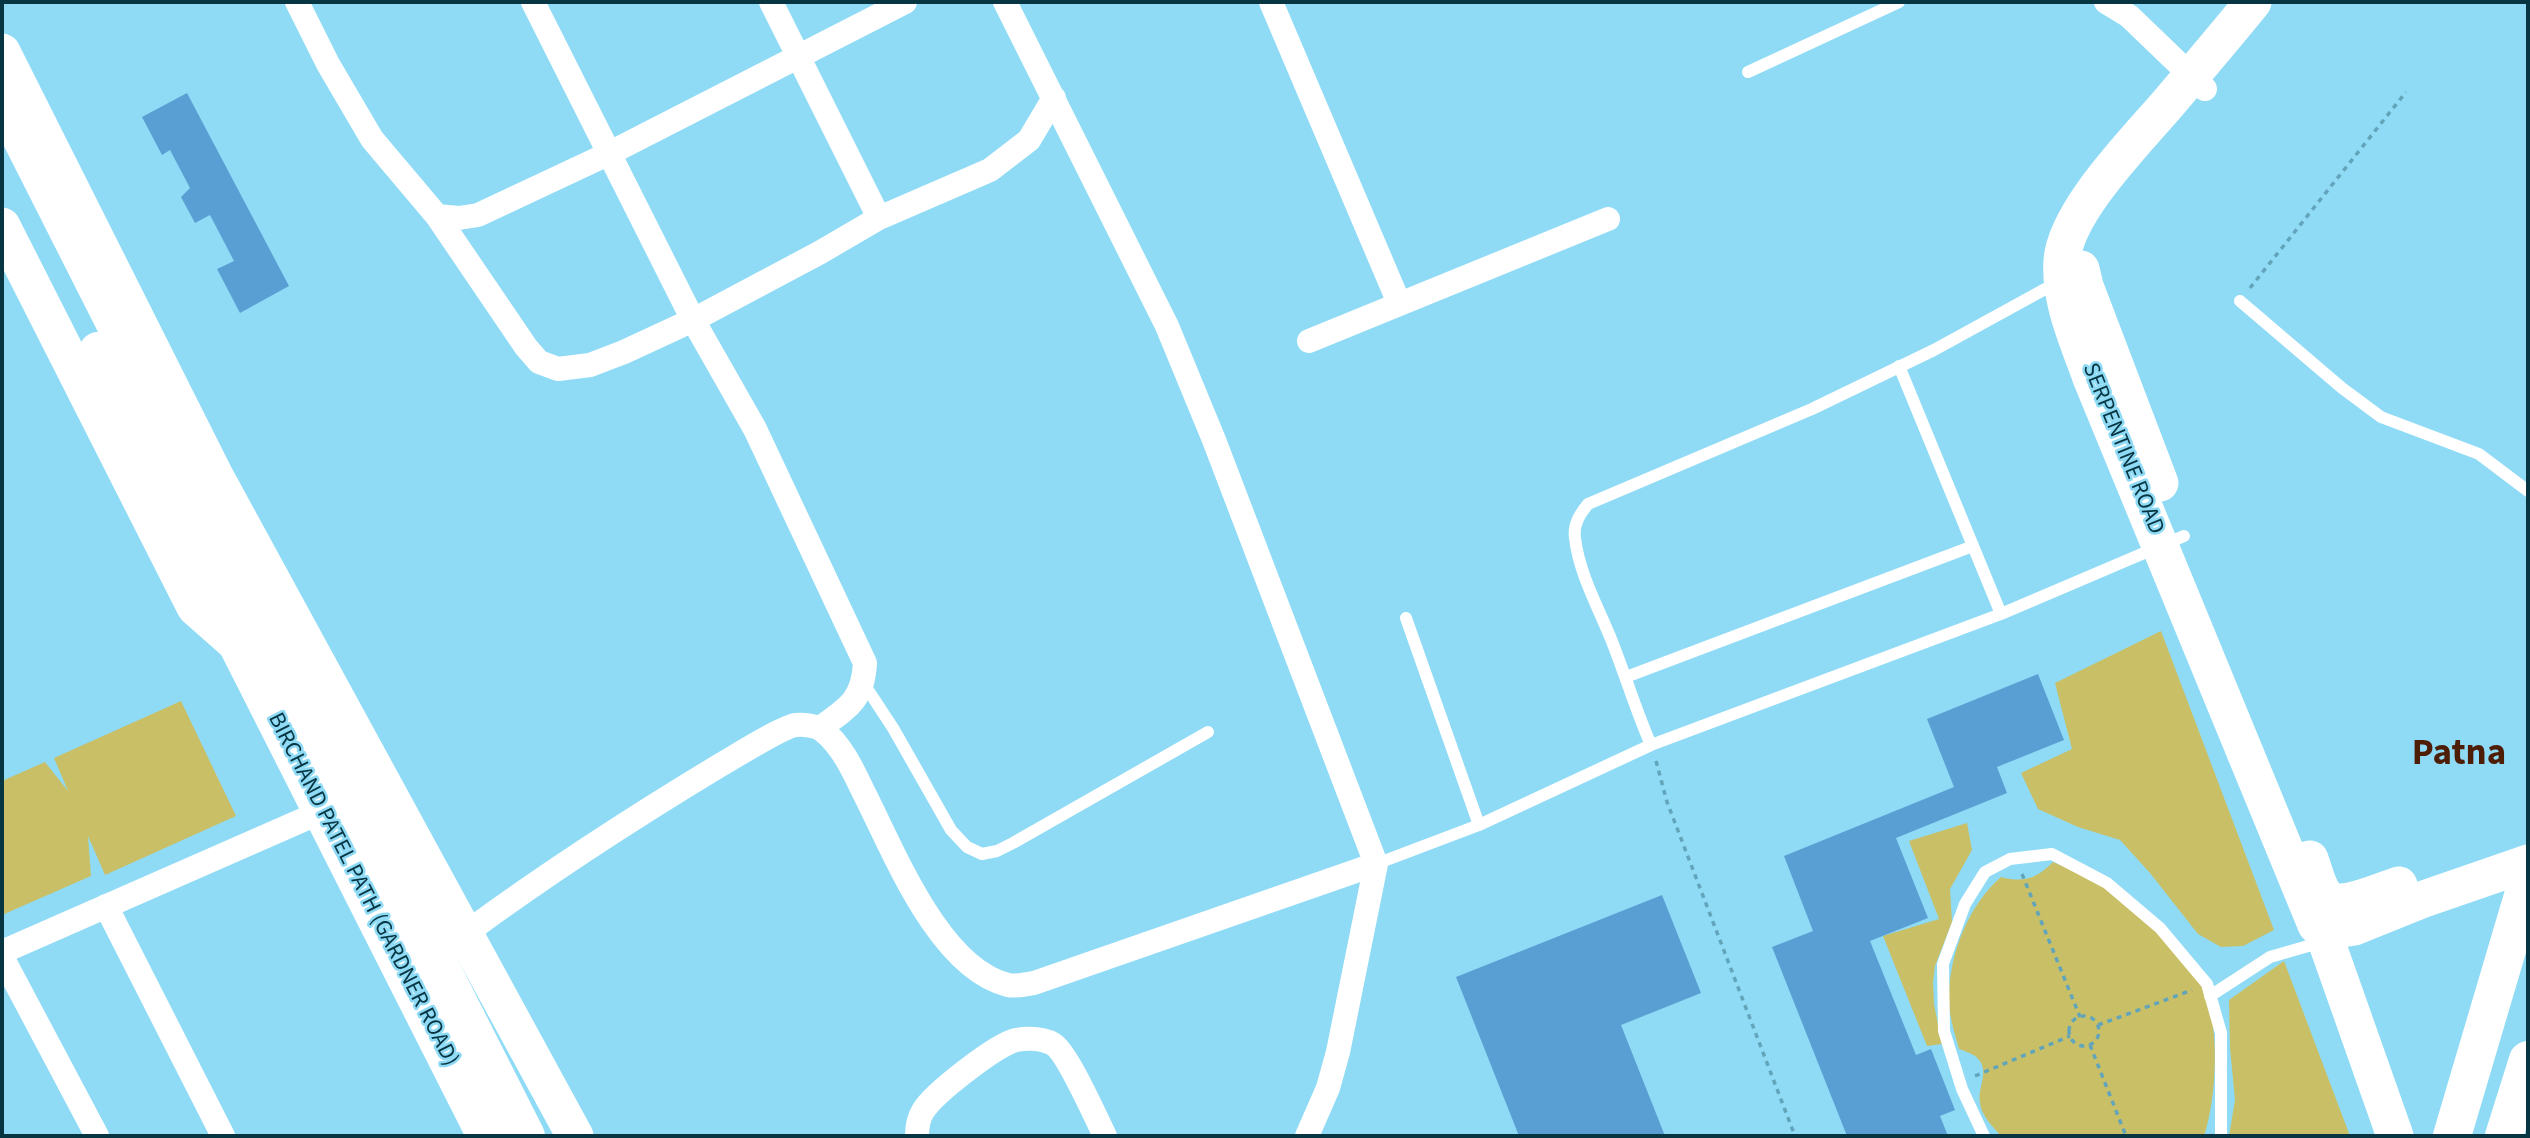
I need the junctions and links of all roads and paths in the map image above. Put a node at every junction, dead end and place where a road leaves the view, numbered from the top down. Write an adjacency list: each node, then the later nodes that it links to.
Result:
1 (297, 2): 20 (street)
2 (533, 2): 18 (street)
3 (771, 2): 12 (street)
4 (905, 2): 12 (street)
5 (1006, 2): 16 (street)
6 (1271, 2): 26 (street)
7 (1899, 2): 13 (lane)
8 (2106, 2): 14 (street)
9 (2253, 2): 14 (street)
10 (2276, 2): 14 (street)
11 (2, 52): 50 (street)
12 (799, 57): 18 (street); 21 (street)
13 (1748, 72)
14 (2198, 83): 24 (street)
15 (2406, 93): 25 (path)
16 (1054, 98): 21 (street); 47 (street)
17 (2, 100): 31 (main road)
18 (608, 154): 20 (street); 27 (street)
19 (2, 158): 31 (main road)
20 (437, 216): 27 (street)
21 (879, 218): 27 (street)
22 (1608, 219): 26 (street)
23 (2, 226): 36 (street)
24 (2070, 262): 29 (lane); 32 (street, SERPENTINE ROAD)
25 (2240, 300): 30 (lane)
26 (1399, 303): 28 (street)
27 (693, 320): 38 (street)
28 (1309, 341)
29 (1899, 366): 33 (lane); 37 (lane)
30 (2528, 491)
31 (187, 499): 36 (main road, BIRCHAND PATEL PATH (GARDNER ROAD)); 52 (main road, BIRCHAND PATEL PATH (GARDNER ROAD))
32 (2173, 541): 34 (lane); 44 (street); 51 (street, SERPENTINE ROAD)
33 (1973, 546): 34 (lane); 37 (lane)
34 (2001, 614): 41 (lane)
35 (1406, 618): 43 (lane)
36 (237, 645): 42 (main road, BIRCHAND PATEL PATH (GARDNER ROAD))
37 (1626, 677): 41 (lane)
38 (864, 684): 39 (street); 40 (lane)
39 (820, 728): 47 (street); 50 (street)
40 (1208, 732)
41 (1651, 745): 43 (lane); 69 (path)
42 (321, 812): 49 (street); 63 (main road, BIRCHAND PATEL PATH (GARDNER ROAD))
43 (1479, 825): 47 (lane)
44 (2528, 844)
45 (2017, 859): 54 (lane); 55 (path); 60 (lane)
46 (2528, 863): 51 (street)
47 (1376, 864): 68 (street)
48 (2528, 878): 74 (main road)
49 (106, 906): 53 (street); 62 (street)
50 (466, 933): 52 (street); 65 (street)
51 (2325, 937): 54 (lane); 73 (street, SERPENTINE ROAD)
52 (432, 951): 64 (main road, BIRCHAND PATEL PATH (GARDNER ROAD))
53 (2, 955): 61 (street)
54 (2208, 990): 56 (path); 72 (lane)
55 (2080, 1017): 56 (path); 57 (path)
56 (2098, 1025): 58 (path)
57 (2070, 1036): 58 (path); 60 (path)
58 (2090, 1045): 71 (path)
59 (2528, 1060): 75 (main road)
60 (1960, 1082): 70 (lane)
61 (97, 1136)
62 (223, 1136)
63 (486, 1136)
64 (526, 1136)
65 (575, 1136)
66 (917, 1136): 67 (street)
67 (1105, 1136)
68 (1307, 1136)
69 (1795, 1136)
70 (1984, 1136)
71 (2126, 1136)
72 (2221, 1136)
73 (2395, 1136)
74 (2452, 1136)
75 (2504, 1136)

